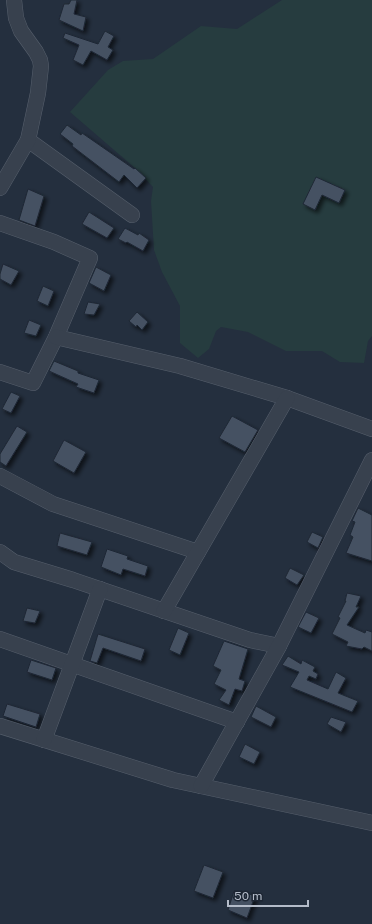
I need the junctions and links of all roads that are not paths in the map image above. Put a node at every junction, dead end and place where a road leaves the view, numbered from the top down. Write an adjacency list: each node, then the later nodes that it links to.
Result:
1 (14, 0): 2 (street)
2 (28, 140): 3 (street); 4 (street)
3 (0, 188)
4 (132, 215)
5 (0, 223): 6 (street)
6 (56, 337): 7 (street); 8 (street)
7 (0, 372)
8 (287, 398): 9 (street); 13 (street)
9 (372, 429)
10 (372, 460): 17 (street)
11 (0, 476): 13 (street)
12 (0, 552): 14 (street)
13 (198, 552): 15 (street)
14 (100, 589): 15 (street); 18 (street)
15 (164, 611): 17 (street)
16 (0, 639): 18 (street)
17 (279, 646): 19 (street)
18 (72, 664): 19 (street); 21 (street)
19 (237, 722): 22 (street)
20 (0, 726): 21 (street)
21 (44, 740): 22 (street)
22 (201, 786): 23 (street)
23 (372, 823)

